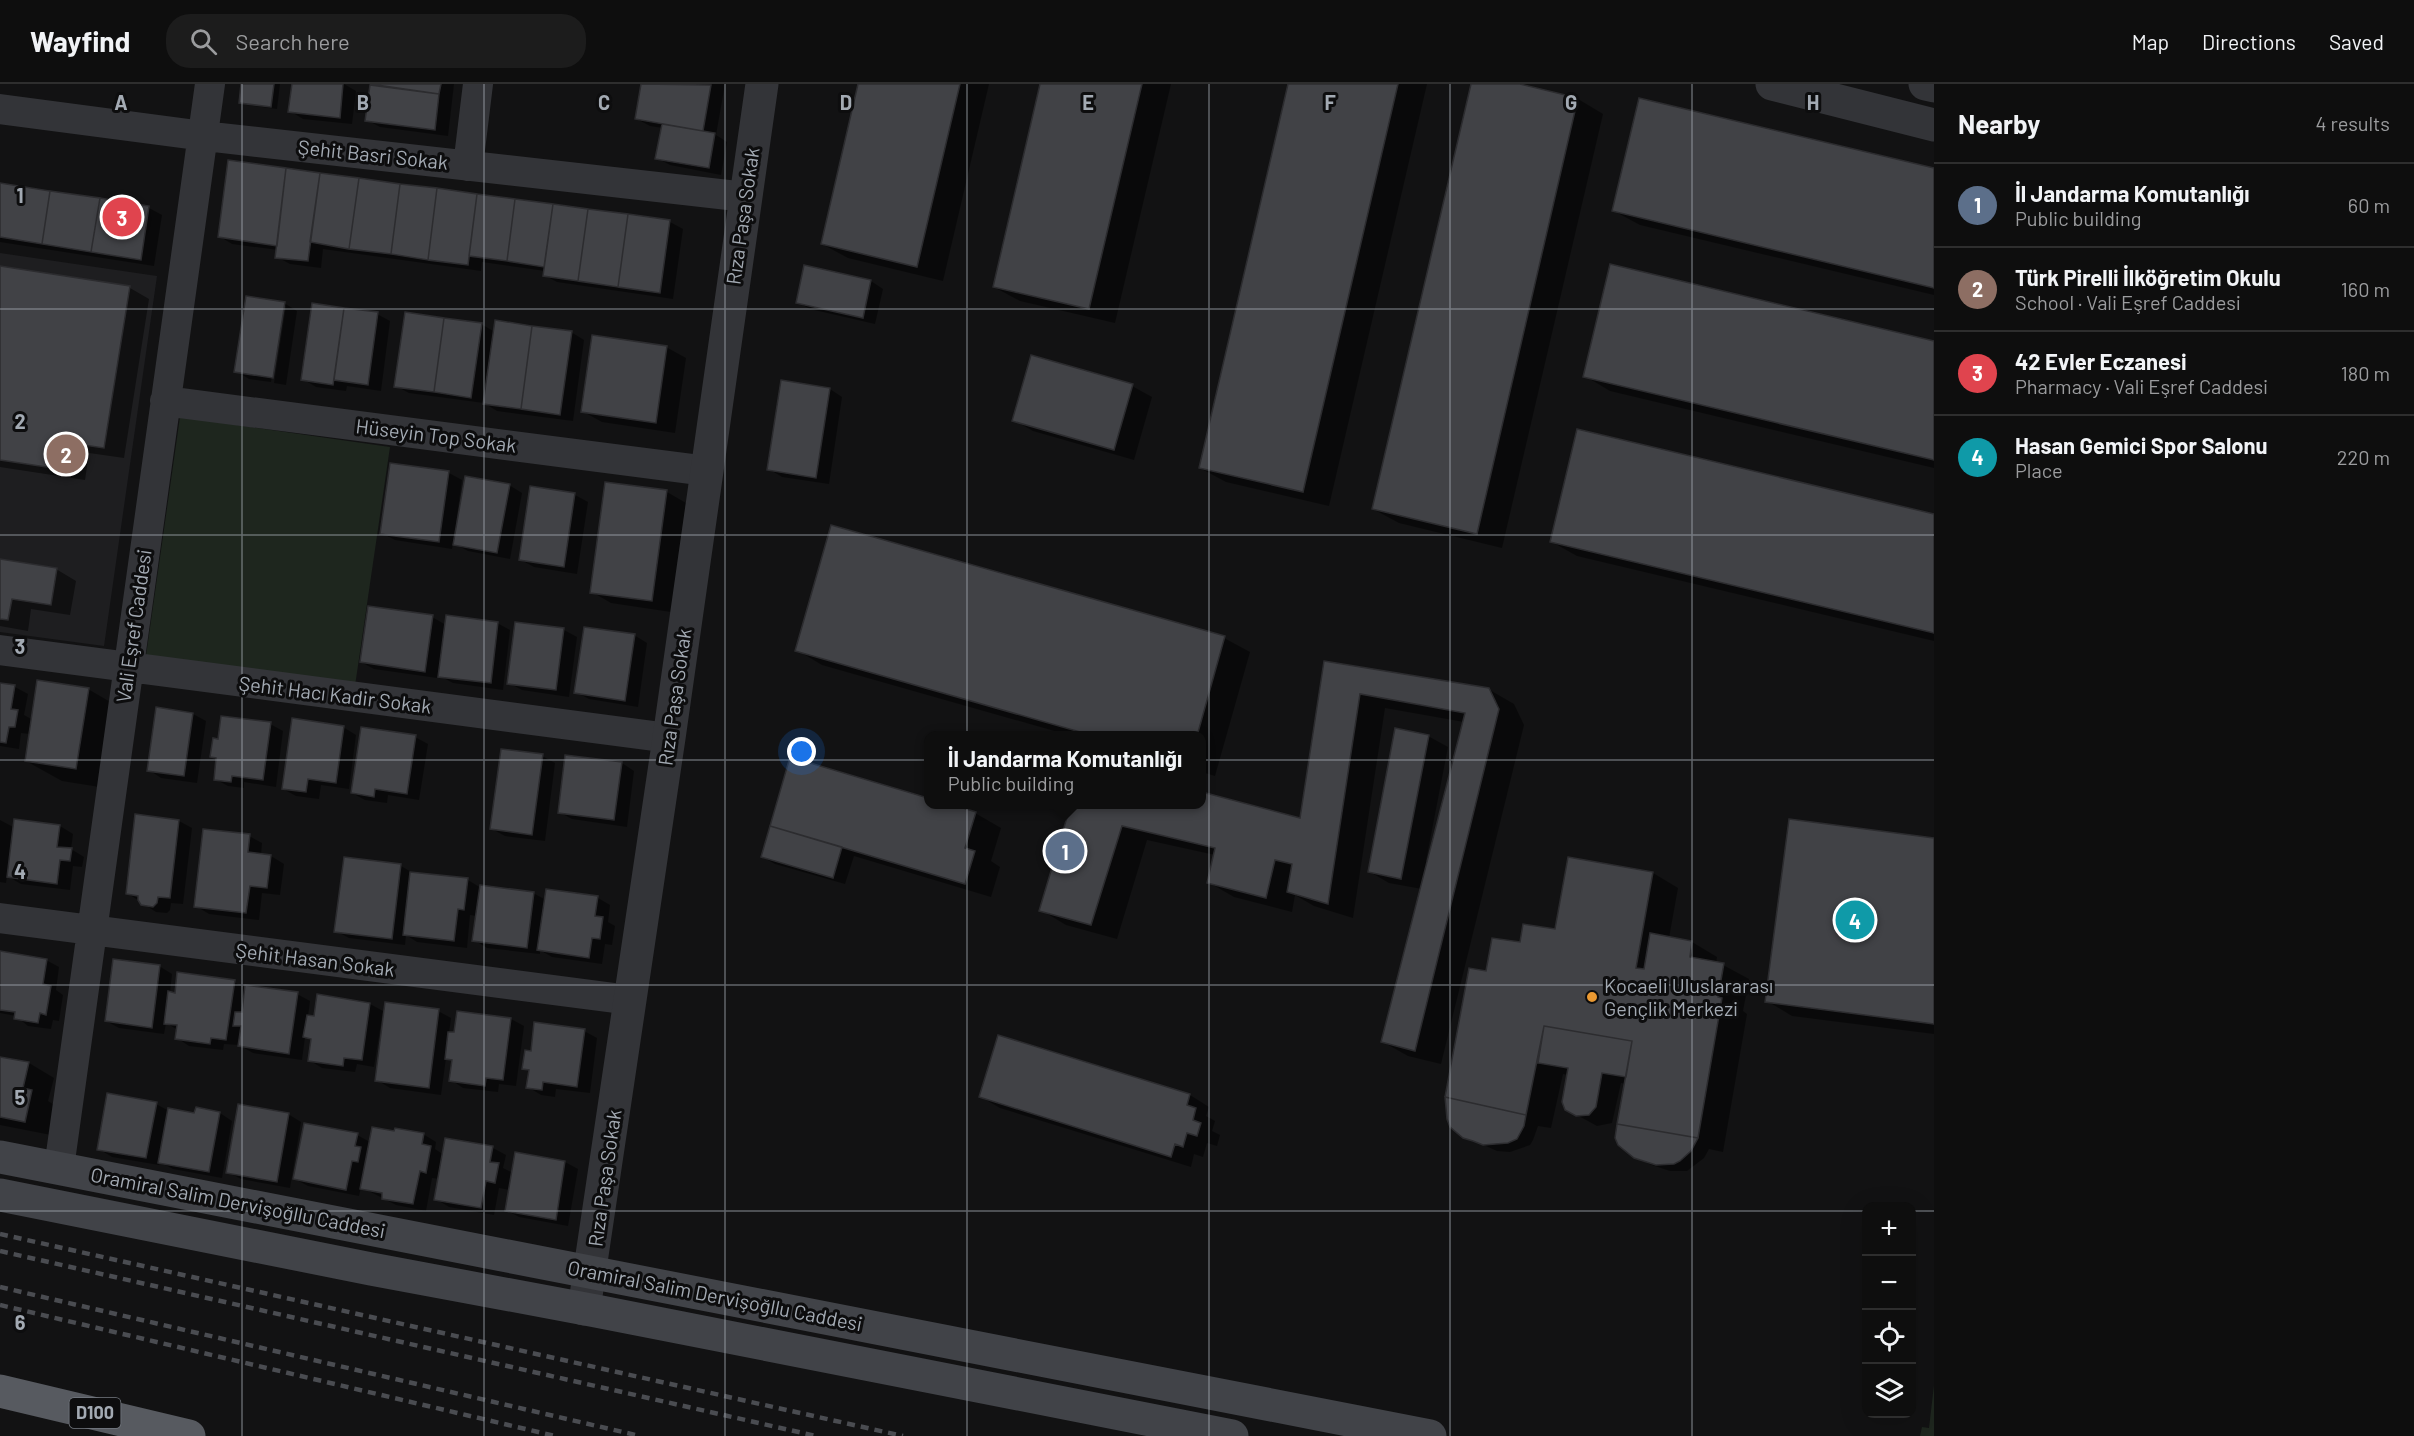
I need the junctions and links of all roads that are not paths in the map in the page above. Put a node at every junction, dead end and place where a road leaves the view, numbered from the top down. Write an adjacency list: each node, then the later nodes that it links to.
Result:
1 (210, 84): 9 (street, Vali Eşref Caddesi)
2 (478, 84): 10 (street)
3 (762, 84): 11 (street, Rıza Paşa Sokak)
4 (1772, 84): 8 (street)
5 (1925, 84): 6 (street)
6 (1934, 86)
7 (0, 109): 9 (street, Şehit Basri Sokak)
8 (1934, 125)
9 (204, 136): 10 (street, Şehit Basri Sokak); 12 (street, Vali Eşref Caddesi)
10 (468, 166): 11 (street, Şehit Basri Sokak)
11 (746, 197): 13 (street, Rıza Paşa Sokak)
12 (165, 401): 13 (street, Hüseyin Top Sokak); 15 (street, Vali Eşref Caddesi)
13 (707, 471): 16 (street, Rıza Paşa Sokak)
14 (0, 650): 15 (street, Şehit Hacı Kadir Sokak)
15 (128, 668): 16 (street, Şehit Hacı Kadir Sokak); 18 (street, Vali Eşref Caddesi)
16 (669, 738): 19 (street, Rıza Paşa Sokak)
17 (0, 918): 18 (street, Şehit Hasan Sokak)
18 (94, 932): 19 (street, Şehit Hasan Sokak); 21 (street, Vali Eşref Caddesi)
19 (630, 1000): 23 (street, Rıza Paşa Sokak)
20 (0, 1157): 21 (main road, Oramiral Salim Dervişoğllu Caddesi)
21 (59, 1168): 23 (main road, Oramiral Salim Dervişoğllu Caddesi)
22 (0, 1195): 24 (main road, Oramiral Salim Dervişoğllu Caddesi)
23 (591, 1272): 24 (street, Rıza Paşa Sokak); 28 (main road, Oramiral Salim Dervişoğllu Caddesi)
24 (584, 1309): 27 (main road, Oramiral Salim Dervişoğllu Caddesi)
25 (0, 1391): 26 (highway, D100)
26 (189, 1436)
27 (1232, 1436)
28 (1430, 1436)

